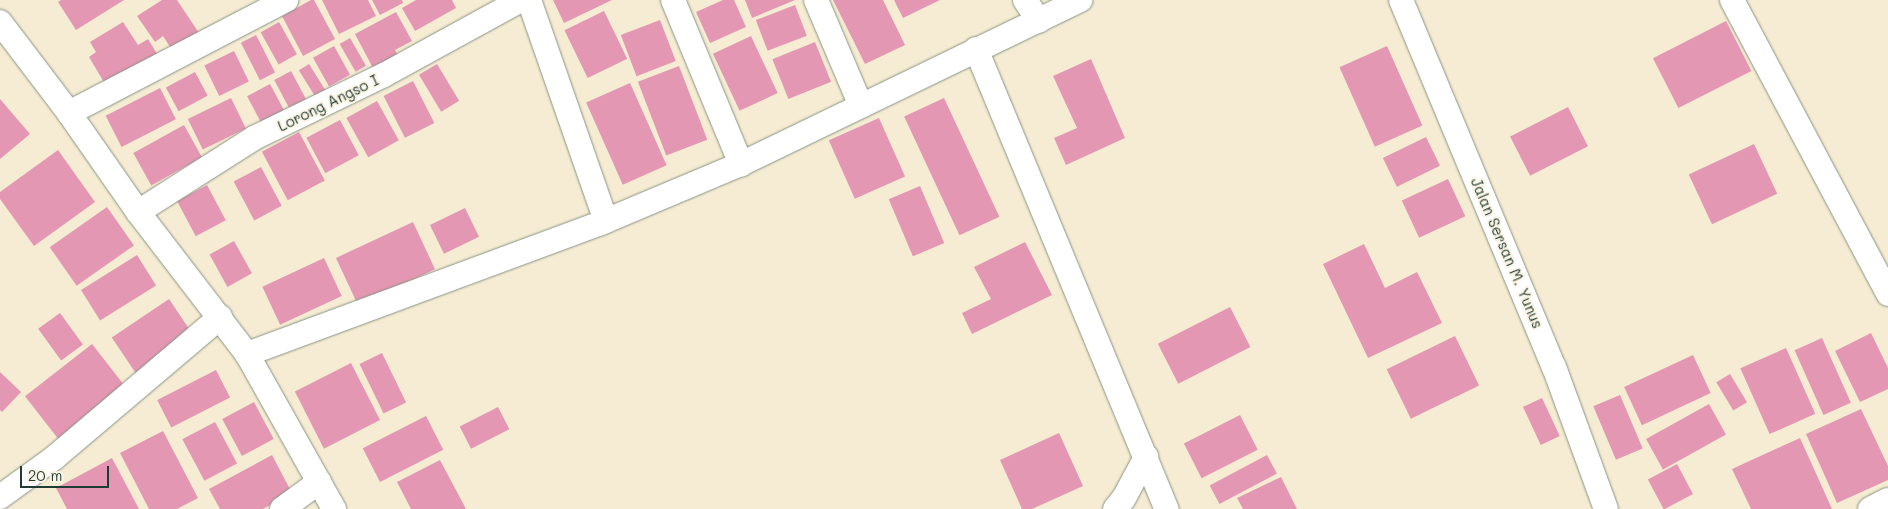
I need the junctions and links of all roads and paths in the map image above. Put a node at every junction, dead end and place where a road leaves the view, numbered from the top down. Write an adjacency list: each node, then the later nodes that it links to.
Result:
1 (286, 0): 14 (street)
2 (521, 0): 16 (street, Lorong Angso I)
3 (528, 0): 17 (street)
4 (673, 0): 15 (street)
5 (816, 0): 13 (street)
6 (1025, 0): 10 (street)
7 (1082, 0): 10 (street)
8 (1401, 0): 29 (street, Jalan Sersan M. Yunus)
9 (1732, 0): 18 (street)
10 (1039, 21): 12 (street)
11 (0, 22): 14 (street)
12 (976, 49): 13 (street); 21 (street)
13 (861, 106): 15 (street)
14 (69, 113): 16 (street)
15 (741, 164): 17 (street)
16 (138, 212): 19 (street)
17 (606, 220): 20 (street)
18 (1888, 294)
19 (220, 318): 20 (street); 23 (street)
20 (247, 354): 22 (street)
21 (1146, 457): 27 (street); 28 (street)
22 (319, 482): 25 (street); 26 (street)
23 (0, 498)
24 (1888, 500): 30 (street)
25 (282, 509)
26 (334, 509)
27 (1115, 509)
28 (1168, 509)
29 (1606, 509)
30 (1870, 509)

